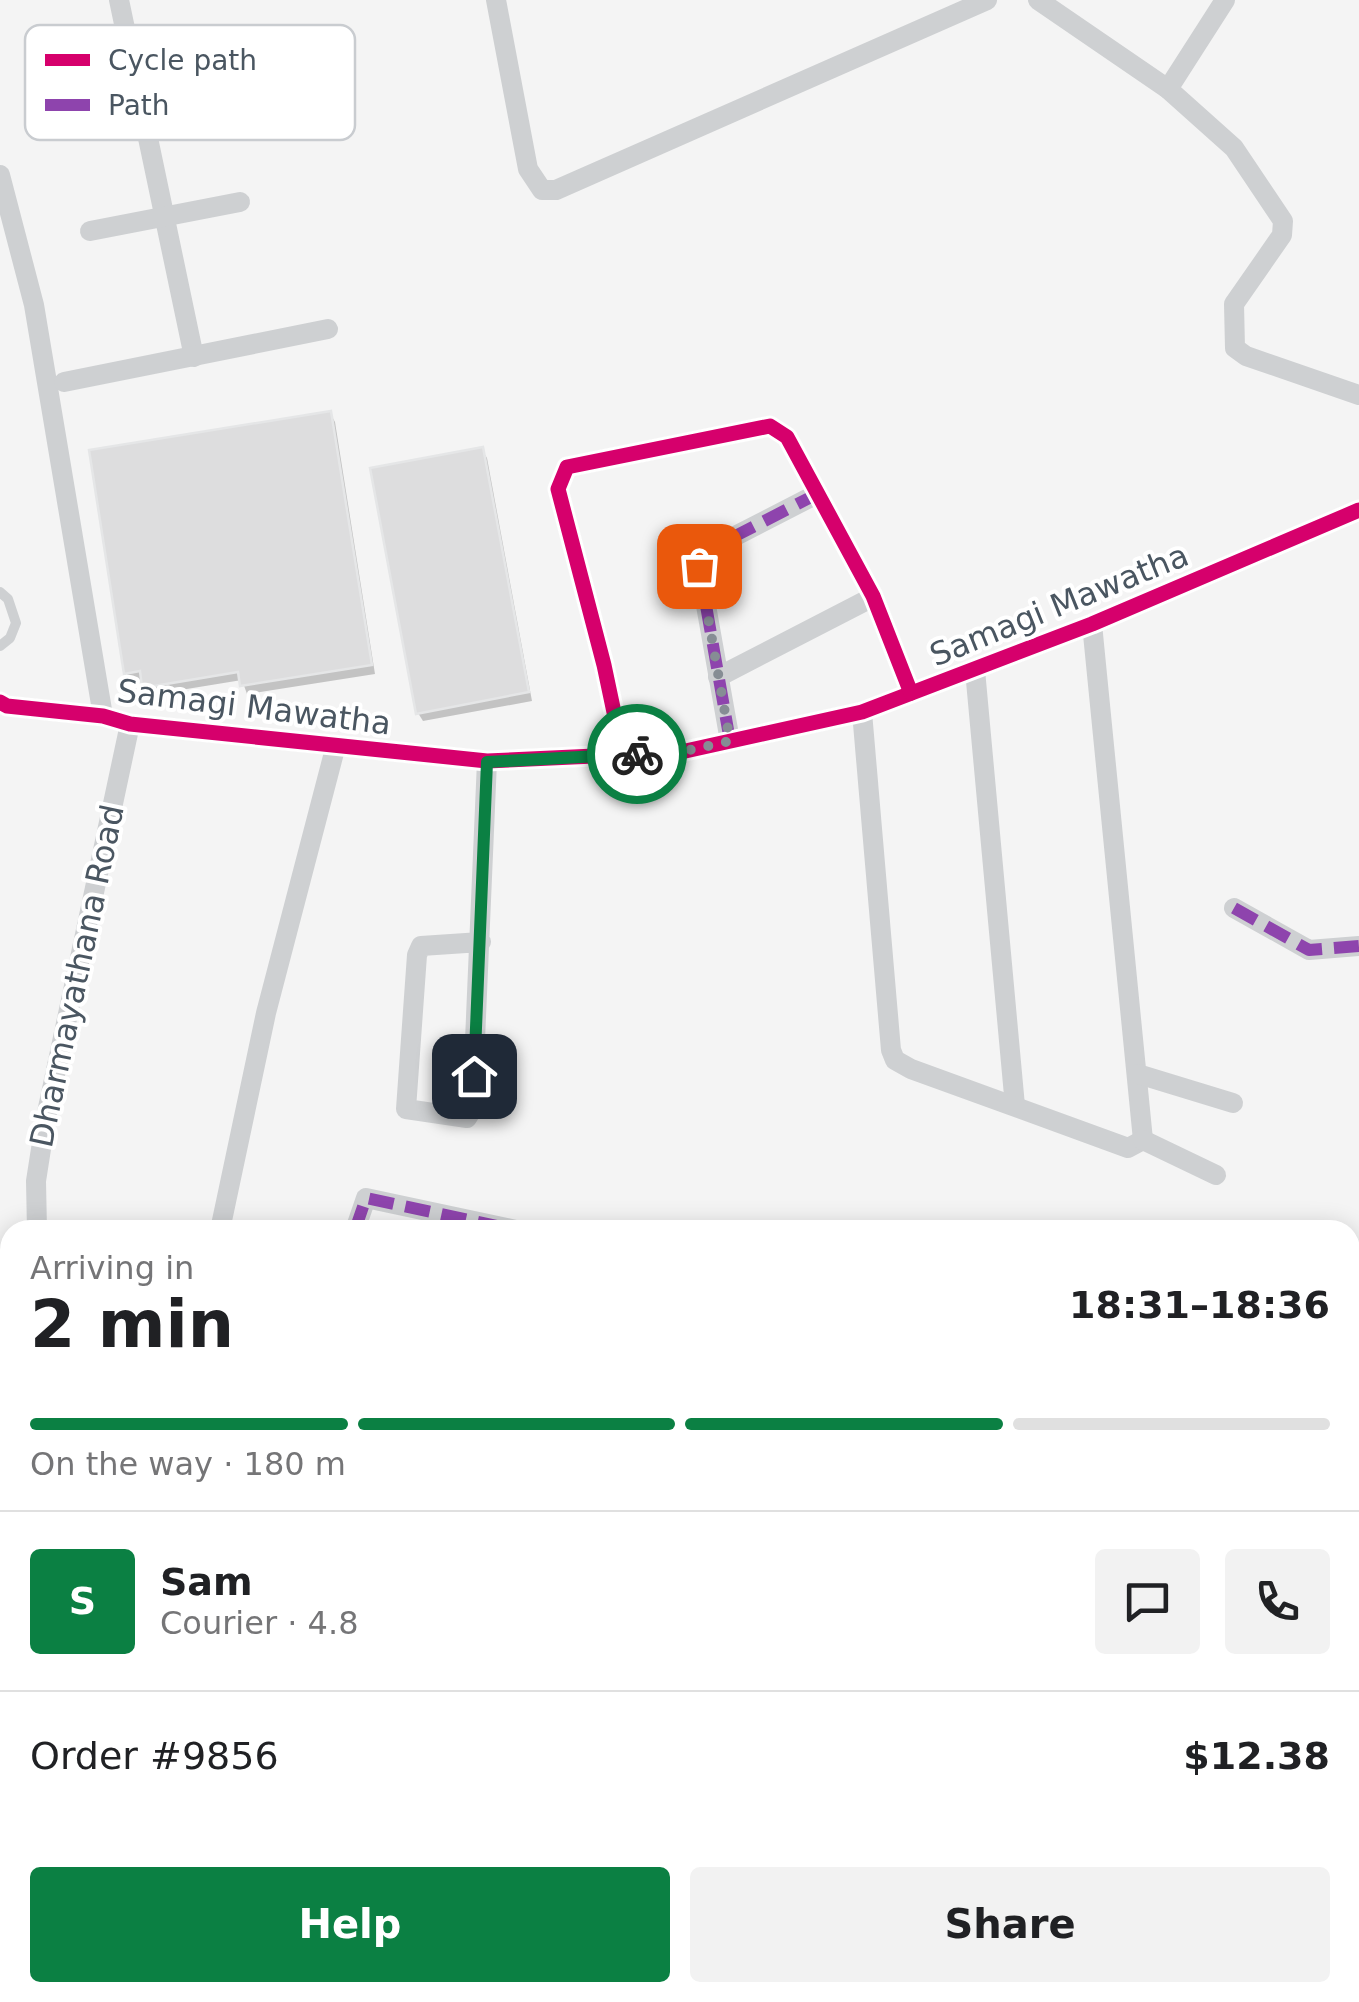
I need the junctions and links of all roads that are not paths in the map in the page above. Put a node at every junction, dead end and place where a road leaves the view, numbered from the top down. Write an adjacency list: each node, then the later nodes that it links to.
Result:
1 (119, 0): 6 (street)
2 (496, 0): 3 (street)
3 (987, 0)
4 (1038, 0): 7 (street)
5 (1225, 0): 7 (street)
6 (124, 25)
7 (1168, 90): 16 (street)
8 (147, 140): 11 (street)
9 (0, 176): 28 (street)
10 (240, 202): 11 (street)
11 (163, 216): 12 (street); 14 (street)
12 (90, 230)
13 (328, 329): 14 (street)
14 (194, 357): 15 (street)
15 (64, 382)
16 (1359, 394)
17 (817, 494): 20 (street); 24 (street); 32 (street)
18 (1359, 510): 21 (street, Samagi Mawatha)
19 (0, 592): 22 (lane)
20 (873, 597): 24 (street); 25 (street)
21 (1092, 624): 23 (street, Samagi Mawatha); 37 (street)
22 (0, 646)
23 (975, 670): 25 (street, Samagi Mawatha); 39 (street)
24 (718, 677): 30 (street)
25 (912, 693): 27 (street, Samagi Mawatha)
26 (0, 702): 28 (street, Samagi Mawatha)
27 (862, 712): 30 (street, Samagi Mawatha); 39 (street)
28 (103, 716): 29 (street, Samagi Mawatha)
29 (130, 724): 31 (street, Samagi Mawatha); 42 (street, Dharmayathana Road)
30 (730, 741): 32 (street, Samagi Mawatha)
31 (336, 745): 33 (street, Samagi Mawatha); 43 (street)
32 (623, 755): 33 (street, Samagi Mawatha)
33 (487, 762): 35 (street)
34 (1234, 908): 36 (street)
35 (481, 942): 35 (street)
36 (1359, 946)
37 (1138, 1074): 38 (street); 40 (street)
38 (1233, 1103)
39 (1015, 1106): 40 (street)
40 (1144, 1140): 41 (street)
41 (1216, 1175)
42 (36, 1220)
43 (222, 1220)
44 (358, 1220): 45 (street)
45 (448, 1220)

